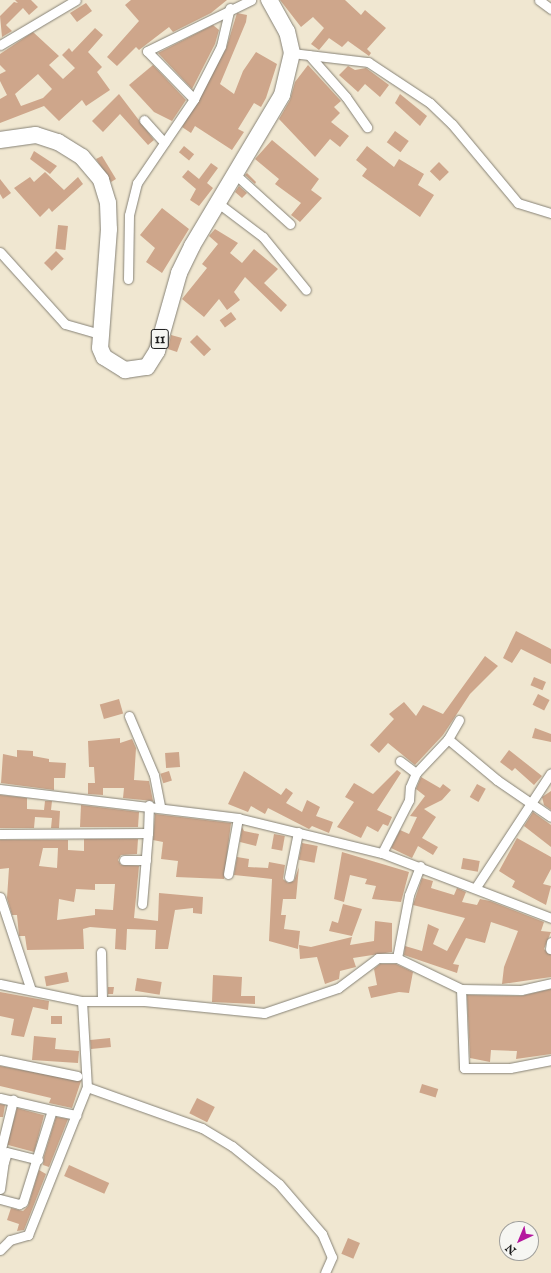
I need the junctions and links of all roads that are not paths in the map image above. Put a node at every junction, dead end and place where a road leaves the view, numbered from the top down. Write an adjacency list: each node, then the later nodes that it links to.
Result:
1 (76, 0): 7 (street)
2 (251, 0): 5 (street)
3 (270, 0): 8 (highway, 11)
4 (538, 0): 6 (street)
5 (230, 8): 10 (street); 10 (street)
6 (551, 9)
7 (0, 46)
8 (292, 53): 9 (street); 15 (highway, 11)
9 (309, 55): 12 (street); 17 (street)
10 (194, 99): 14 (street)
11 (144, 120): 14 (street)
12 (367, 127)
13 (0, 140): 22 (highway, 11)
14 (164, 142): 20 (street)
15 (236, 175): 16 (highway, 11); 18 (street)
16 (218, 203): 21 (street); 22 (highway, 11)
17 (551, 213)
18 (290, 224)
19 (0, 252): 22 (street)
20 (128, 279)
21 (306, 290)
22 (99, 334)
23 (129, 716): 32 (street)
24 (458, 720): 25 (street)
25 (448, 739): 27 (street); 30 (street)
26 (400, 761): 27 (street)
27 (416, 773): 38 (street)
28 (551, 773): 30 (street)
29 (0, 788): 31 (street)
30 (529, 804): 33 (street); 44 (street)
31 (149, 805): 32 (street); 36 (street)
32 (160, 806): 34 (street)
33 (551, 817)
34 (238, 818): 35 (street); 42 (street)
35 (298, 832): 38 (street); 43 (street)
36 (148, 833): 37 (street); 40 (street)
37 (0, 834)
38 (382, 854): 41 (street)
39 (124, 860): 40 (street)
40 (146, 860): 46 (street)
41 (420, 866): 44 (street); 49 (street)
42 (228, 874)
43 (289, 877)
44 (476, 887): 47 (street)
45 (0, 897): 53 (street)
46 (142, 904)
47 (551, 918)
48 (101, 952): 55 (street)
49 (397, 958): 52 (street); 55 (street)
50 (551, 983): 52 (street)
51 (0, 984): 53 (street)
52 (461, 989): 57 (street)
53 (31, 990): 54 (street)
54 (82, 1001): 55 (street); 59 (street)
55 (102, 1001)
56 (0, 1060): 58 (street)
57 (551, 1060)
58 (77, 1076)
59 (87, 1087): 63 (street); 69 (street)
60 (0, 1098): 61 (street)
61 (13, 1100): 62 (street); 64 (street)
62 (52, 1110): 63 (street); 65 (street)
63 (76, 1115): 68 (street)
64 (3, 1155): 65 (street); 66 (street)
65 (38, 1160): 67 (street)
66 (0, 1189)
67 (0, 1199)
68 (0, 1250)
69 (325, 1273)

